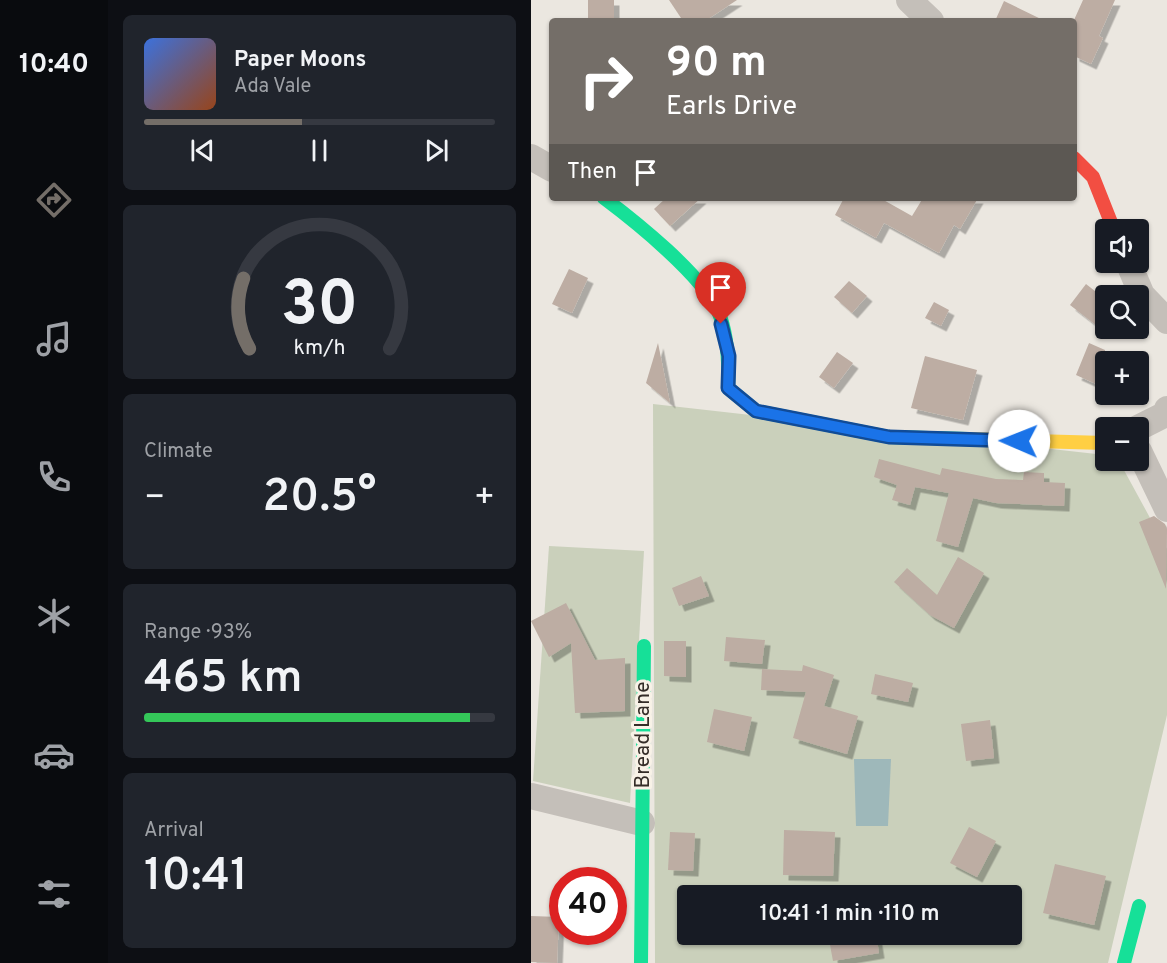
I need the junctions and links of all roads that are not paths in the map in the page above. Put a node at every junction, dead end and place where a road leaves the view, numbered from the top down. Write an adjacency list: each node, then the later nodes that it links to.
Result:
1 (909, 0): 2 (street)
2 (928, 18)
3 (531, 157): 5 (street)
4 (1077, 161): 7 (street)
5 (549, 167)
6 (607, 201): 12 (street)
7 (1110, 219)
8 (1133, 273): 9 (street)
9 (1167, 321)
10 (1167, 409): 11 (street)
11 (1149, 422)
12 (1095, 443)
13 (1149, 471): 14 (street)
14 (1167, 509)
15 (644, 646): 17 (street, Bread Lane)
16 (531, 796): 17 (street, Bread Lane)
17 (642, 823): 19 (street, Bread Lane)
18 (1139, 906): 20 (street)
19 (641, 963)
20 (1123, 963)

